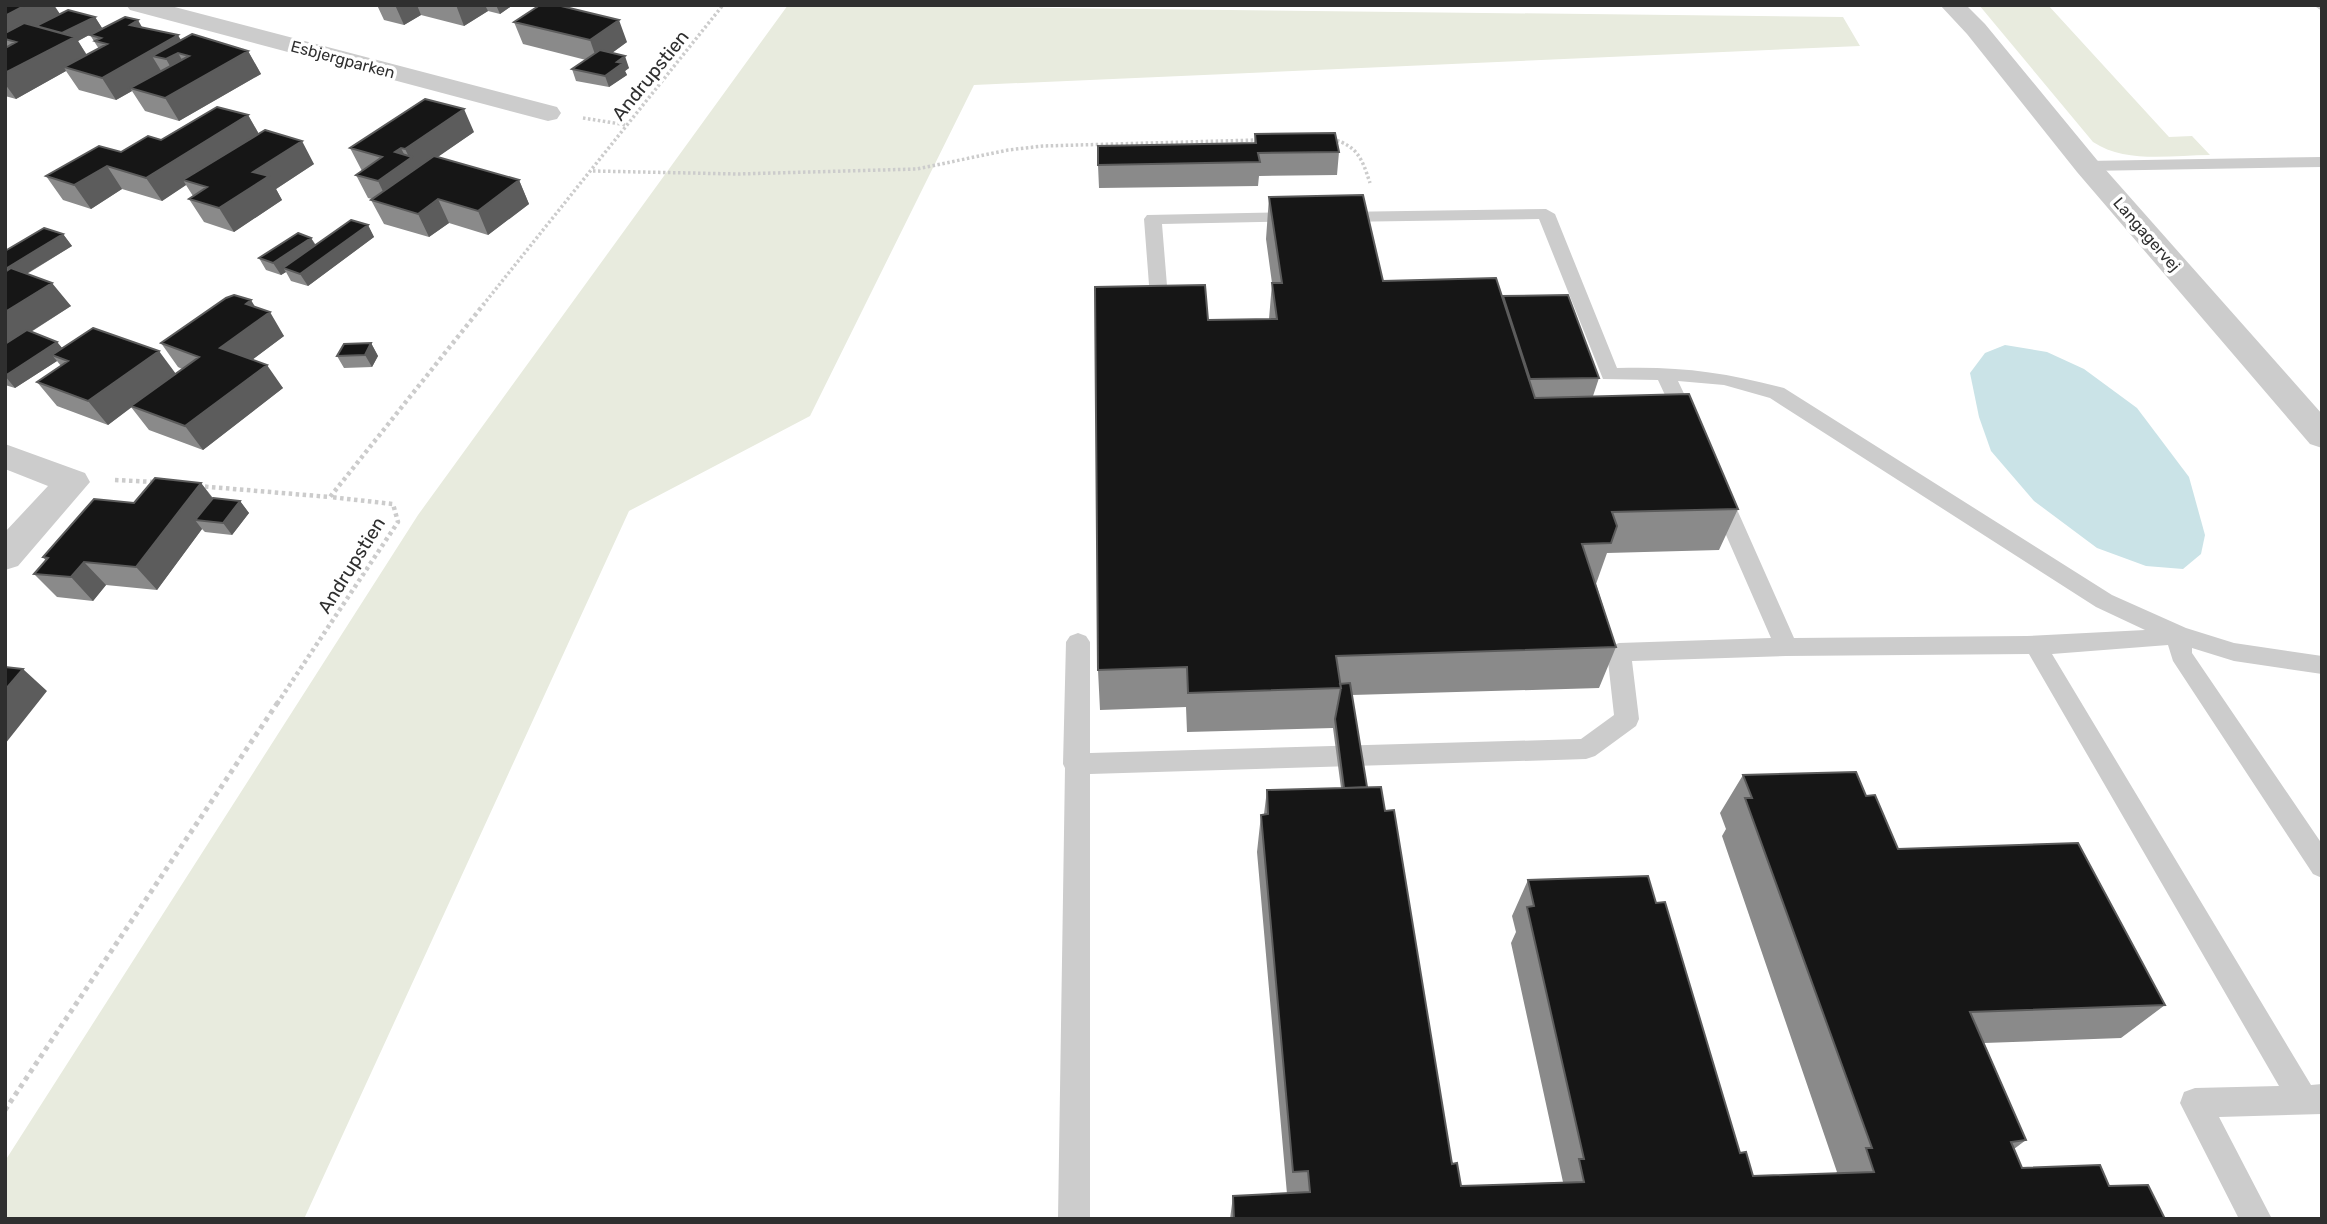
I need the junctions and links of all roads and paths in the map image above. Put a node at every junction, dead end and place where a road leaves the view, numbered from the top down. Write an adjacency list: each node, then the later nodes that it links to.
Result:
1 (138, 5): 5 (street, Esbjergparken)
2 (723, 5): 6 (path, Andrupstien)
3 (1952, 5): 4 (street, Langagervej)
4 (1968, 17): 10 (street, Langagervej)
5 (548, 113): 6 (path)
6 (627, 125): 11 (path, Andrupstien)
7 (1329, 138): 12 (path)
8 (1261, 140): 11 (path)
9 (2322, 162): 10 (lane)
10 (2087, 166): 15 (street, Langagervej)
11 (592, 171): 22 (path, Andrupstien)
12 (1381, 216): 13 (lane); 14 (lane)
13 (1159, 298)
14 (1665, 373): 16 (lane); 24 (lane)
15 (2322, 436)
16 (1698, 447)
17 (5, 456): 19 (street)
18 (1709, 472): 27 (lane)
19 (72, 482): 20 (path); 23 (street)
20 (164, 483)
21 (191, 485): 22 (path)
22 (330, 497): 32 (path, Andrupstien)
23 (5, 556)
24 (2179, 635): 26 (lane); 28 (lane); 30 (lane)
25 (1078, 642): 29 (lane)
26 (2035, 643): 27 (lane); 31 (lane)
27 (1786, 647): 29 (lane)
28 (2322, 665)
29 (1076, 764): 33 (lane)
30 (2322, 866)
31 (2312, 1099): 34 (lane)
32 (5, 1110)
33 (1074, 1219)
34 (2256, 1219)

